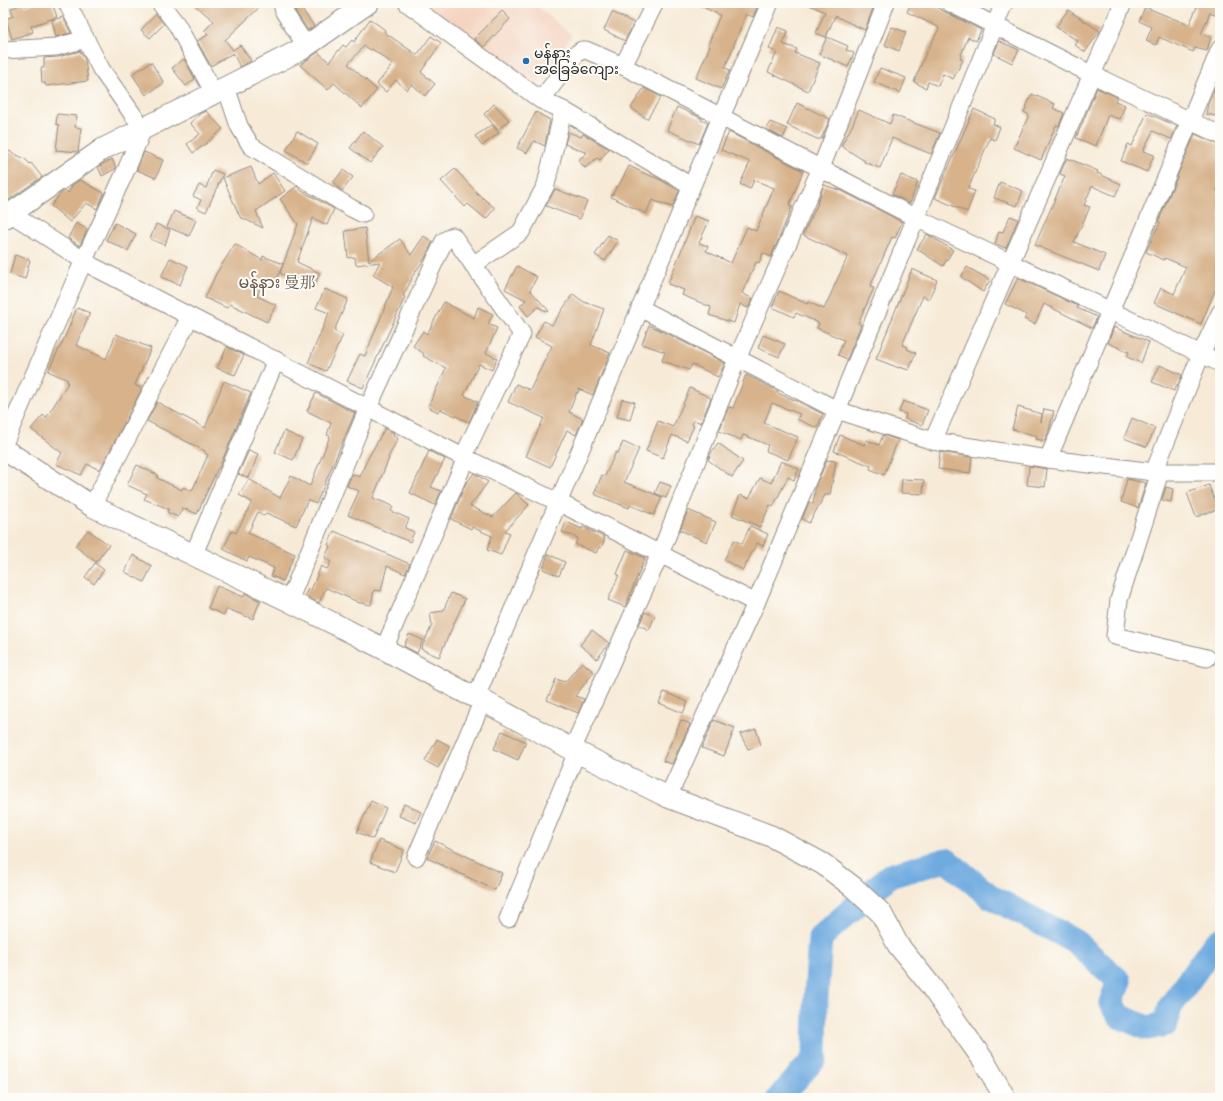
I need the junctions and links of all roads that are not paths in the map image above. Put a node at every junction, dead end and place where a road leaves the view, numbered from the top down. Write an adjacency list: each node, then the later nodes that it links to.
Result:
1 (67, 3): 13 (street)
2 (160, 3): 19 (street)
3 (282, 3): 14 (street)
4 (368, 3): 14 (street)
5 (407, 3): 20 (street)
6 (655, 3): 17 (street)
7 (770, 3): 22 (street)
8 (886, 3): 26 (street)
9 (950, 3): 12 (street)
10 (1004, 3): 12 (street)
11 (1123, 3): 18 (street)
12 (994, 26): 18 (street); 30 (street)
13 (86, 39): 16 (street); 24 (street)
14 (306, 46): 19 (street)
15 (1220, 48): 23 (street)
16 (3, 50)
17 (623, 66): 20 (street); 22 (street)
18 (1091, 74): 23 (street); 32 (street)
19 (220, 90): 24 (street); 28 (street)
20 (542, 100): 21 (street)
21 (563, 110): 27 (street); 33 (street)
22 (721, 116): 26 (street); 27 (street)
23 (1189, 121): 25 (street); 35 (street)
24 (143, 129): 29 (street); 31 (street)
25 (1220, 135)
26 (821, 168): 30 (street); 39 (street)
27 (691, 186): 34 (street)
28 (363, 214)
29 (7, 216): 31 (street)
30 (916, 218): 32 (street); 43 (street)
31 (84, 260): 37 (street); 45 (street)
32 (1009, 263): 35 (street); 44 (street)
33 (473, 265): 42 (street); 47 (street)
34 (640, 308): 39 (street); 51 (street)
35 (1110, 311): 38 (street); 48 (street)
36 (1220, 313): 38 (street)
37 (190, 316): 40 (street); 52 (street)
38 (1201, 354): 41 (street); 49 (street)
39 (738, 359): 43 (street); 53 (street)
40 (276, 360): 42 (street); 54 (street)
41 (1220, 363)
42 (368, 408): 47 (street); 55 (street)
43 (838, 410): 44 (street); 56 (street)
44 (933, 441): 48 (street)
45 (3, 446)
46 (3, 449): 52 (street)
47 (465, 458): 51 (street); 57 (street)
48 (1048, 459): 49 (street)
49 (1157, 472): 50 (street); 58 (street)
50 (1220, 472)
51 (558, 502): 53 (street); 59 (street)
52 (92, 506): 54 (street)
53 (660, 554): 56 (street); 60 (street)
54 (193, 556): 55 (street)
55 (289, 601): 57 (street)
56 (756, 603): 61 (street)
57 (384, 649): 59 (street)
58 (1207, 658)
59 (480, 699): 60 (street); 62 (street)
60 (575, 751): 61 (street); 63 (street)
61 (668, 797): 64 (street)
62 (416, 857)
63 (508, 919)
64 (1005, 1098)

